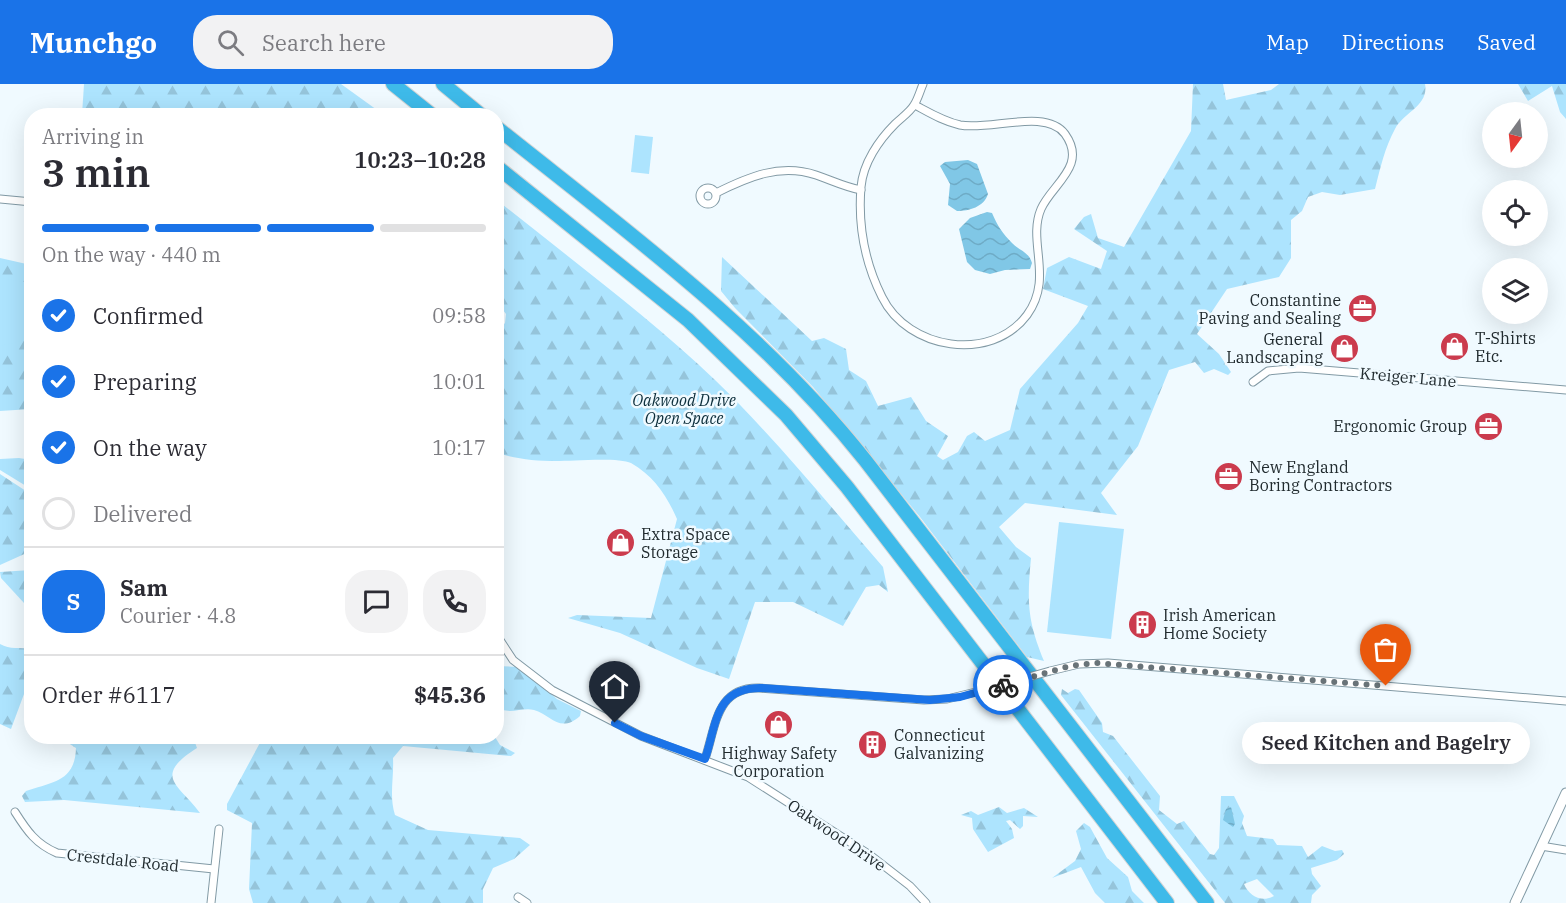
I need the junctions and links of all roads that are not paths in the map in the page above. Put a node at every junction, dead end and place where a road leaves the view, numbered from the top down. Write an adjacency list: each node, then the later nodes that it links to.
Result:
1 (393, 84): 5 (highway)
2 (443, 84): 6 (highway)
3 (923, 84): 4 (street)
4 (915, 105): 9 (street); 9 (street)
5 (423, 108)
6 (472, 108)
7 (504, 133): 29 (highway)
8 (504, 172): 25 (highway)
9 (861, 190): 10 (street)
10 (716, 193)
11 (0, 199): 12 (street)
12 (24, 201)
13 (1253, 382): 14 (street, Kreiger Lane)
14 (1566, 390)
15 (504, 646): 17 (street, Oakwood Drive)
16 (1566, 701): 17 (street, bridge)
17 (705, 759): 28 (street, Oakwood Drive)
18 (1566, 793): 21 (street)
19 (15, 812): 23 (street, Crestdale Road)
20 (219, 829): 23 (street)
21 (1541, 846): 22 (street); 30 (street)
22 (1566, 850)
23 (214, 869): 26 (street)
24 (518, 897): 27 (street)
25 (1163, 899)
26 (211, 903)
27 (527, 903)
28 (926, 903)
29 (1207, 903)
30 (1515, 903)

